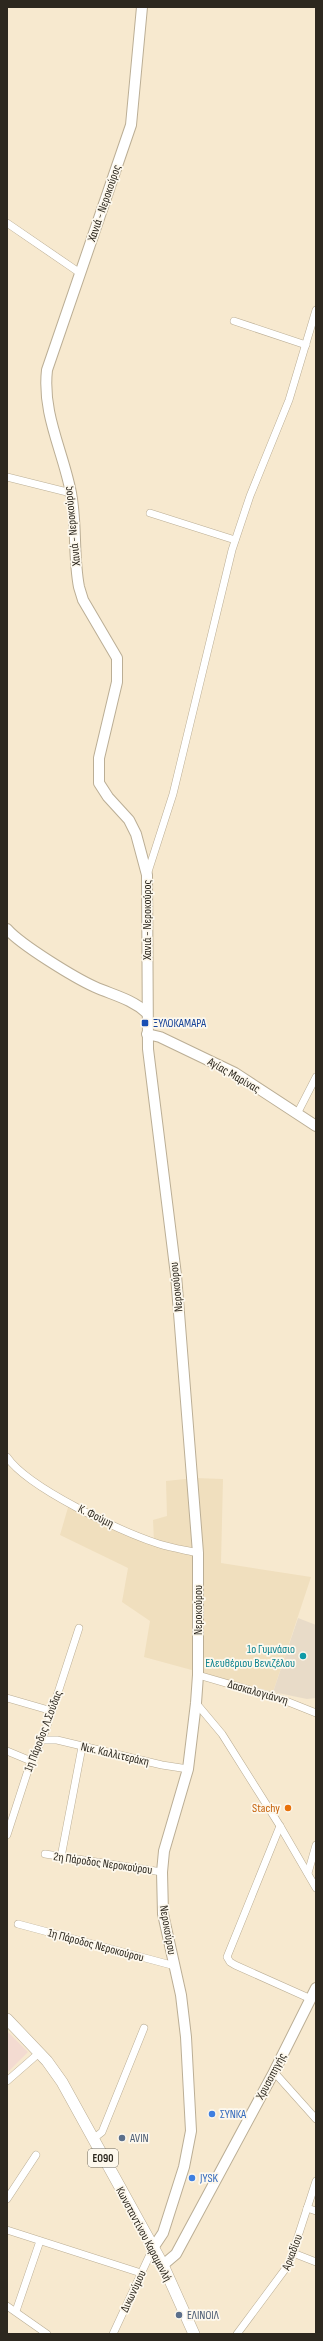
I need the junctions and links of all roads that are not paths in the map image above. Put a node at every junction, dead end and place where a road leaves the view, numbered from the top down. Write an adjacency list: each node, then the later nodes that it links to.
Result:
1 (144, 8): 3 (main road, Χανιά - Νεροκούρος)
2 (7, 223): 3 (street)
3 (80, 273): 8 (main road, Χανιά - Νεροκούρος)
4 (316, 310): 6 (street)
5 (234, 321): 6 (street)
6 (306, 345): 10 (street)
7 (7, 477): 8 (street)
8 (71, 493): 11 (main road, Χανιά - Νεροκούρος)
9 (150, 513): 10 (street)
10 (235, 540): 11 (street)
11 (147, 875): 13 (main road, Χανιά - Νεροκούρος)
12 (7, 930): 13 (main road)
13 (147, 1013): 14 (main road, Χανιά - Νεροκούρος)
14 (147, 1034): 16 (main road, Αγίας Μαρίνας); 19 (main road, Νεροκούρου)
15 (316, 1077): 16 (street)
16 (297, 1114): 17 (main road, Αγίας Μαρίνας)
17 (316, 1126)
18 (7, 1457): 19 (street, Κ. Φούμη)
19 (198, 1553): 21 (main road, Νεροκούρου)
20 (79, 1628): 24 (street, 1η Πάροδος Λ.Σούδας)
21 (198, 1676): 23 (main road, Νεροκούρου); 25 (street, Δασκαλογιάννη)
22 (7, 1698): 24 (street)
23 (196, 1703): 30 (main road, Νεροκούρου); 31 (street)
24 (52, 1711): 26 (street, 1η Πάροδος Λ.Σούδας)
25 (316, 1712)
26 (42, 1740): 27 (street, Νικ. Καλλιτεράκη); 29 (street, 1η Πάροδος Λ.Σούδας)
27 (82, 1747): 30 (street, Νικ. Καλλιτεράκη); 35 (street)
28 (7, 1751): 29 (street)
29 (30, 1761): 32 (street, 1η Πάροδος Λ.Σούδας)
30 (188, 1769): 36 (main road, Νεροκούρου)
31 (280, 1826): 37 (street); 42 (street)
32 (7, 1835)
33 (316, 1845): 37 (street)
34 (44, 1854): 35 (street, 2η Πάροδος Νεροκούρου)
35 (61, 1857): 36 (street, 2η Πάροδος Νεροκούρου)
36 (162, 1872): 40 (main road, Νεροκούρου)
37 (308, 1873): 38 (street)
38 (316, 1888)
39 (18, 1924): 40 (street, 1η Πάροδος Νεροκούρου)
40 (175, 1966): 57 (main road, Νεροκούρου)
41 (316, 1988): 42 (main road, Χρυσοπηγής)
42 (311, 1999): 46 (main road, Χρυσοπηγής)
43 (7, 2019): 45 (main road, Κωνσταντίνου Καραμανλή / ΕΟ90)
44 (144, 2028): 49 (street)
45 (39, 2053): 47 (street); 49 (main road, Κωνσταντίνου Καραμανλή / ΕΟ90)
46 (274, 2072): 48 (street); 60 (main road, Χρυσοπηγής)
47 (7, 2081)
48 (316, 2119)
49 (93, 2138): 57 (main road, Κωνσταντίνου Καραμανλή / ΕΟ90)
50 (36, 2155): 52 (street)
51 (316, 2181): 53 (street, Αρκαδίου)
52 (7, 2199)
53 (307, 2208): 54 (street); 58 (street, Αρκαδίου)
54 (316, 2211)
55 (7, 2230): 56 (street)
56 (40, 2241): 61 (street); 63 (street)
57 (153, 2248): 60 (main road, Κωνσταντίνου Καραμανλή / ΕΟ90); 61 (street, Δικωνύμου)
58 (293, 2253): 59 (street); 67 (street, Αρκαδίου)
59 (316, 2262)
60 (163, 2265): 66 (main road, Κωνσταντίνου Καραμανλή / ΕΟ90)
61 (141, 2273): 65 (street, Δικωνύμου)
62 (7, 2306): 63 (street)
63 (16, 2311): 64 (street)
64 (47, 2334)
65 (112, 2334)
66 (194, 2334)
67 (238, 2334)

